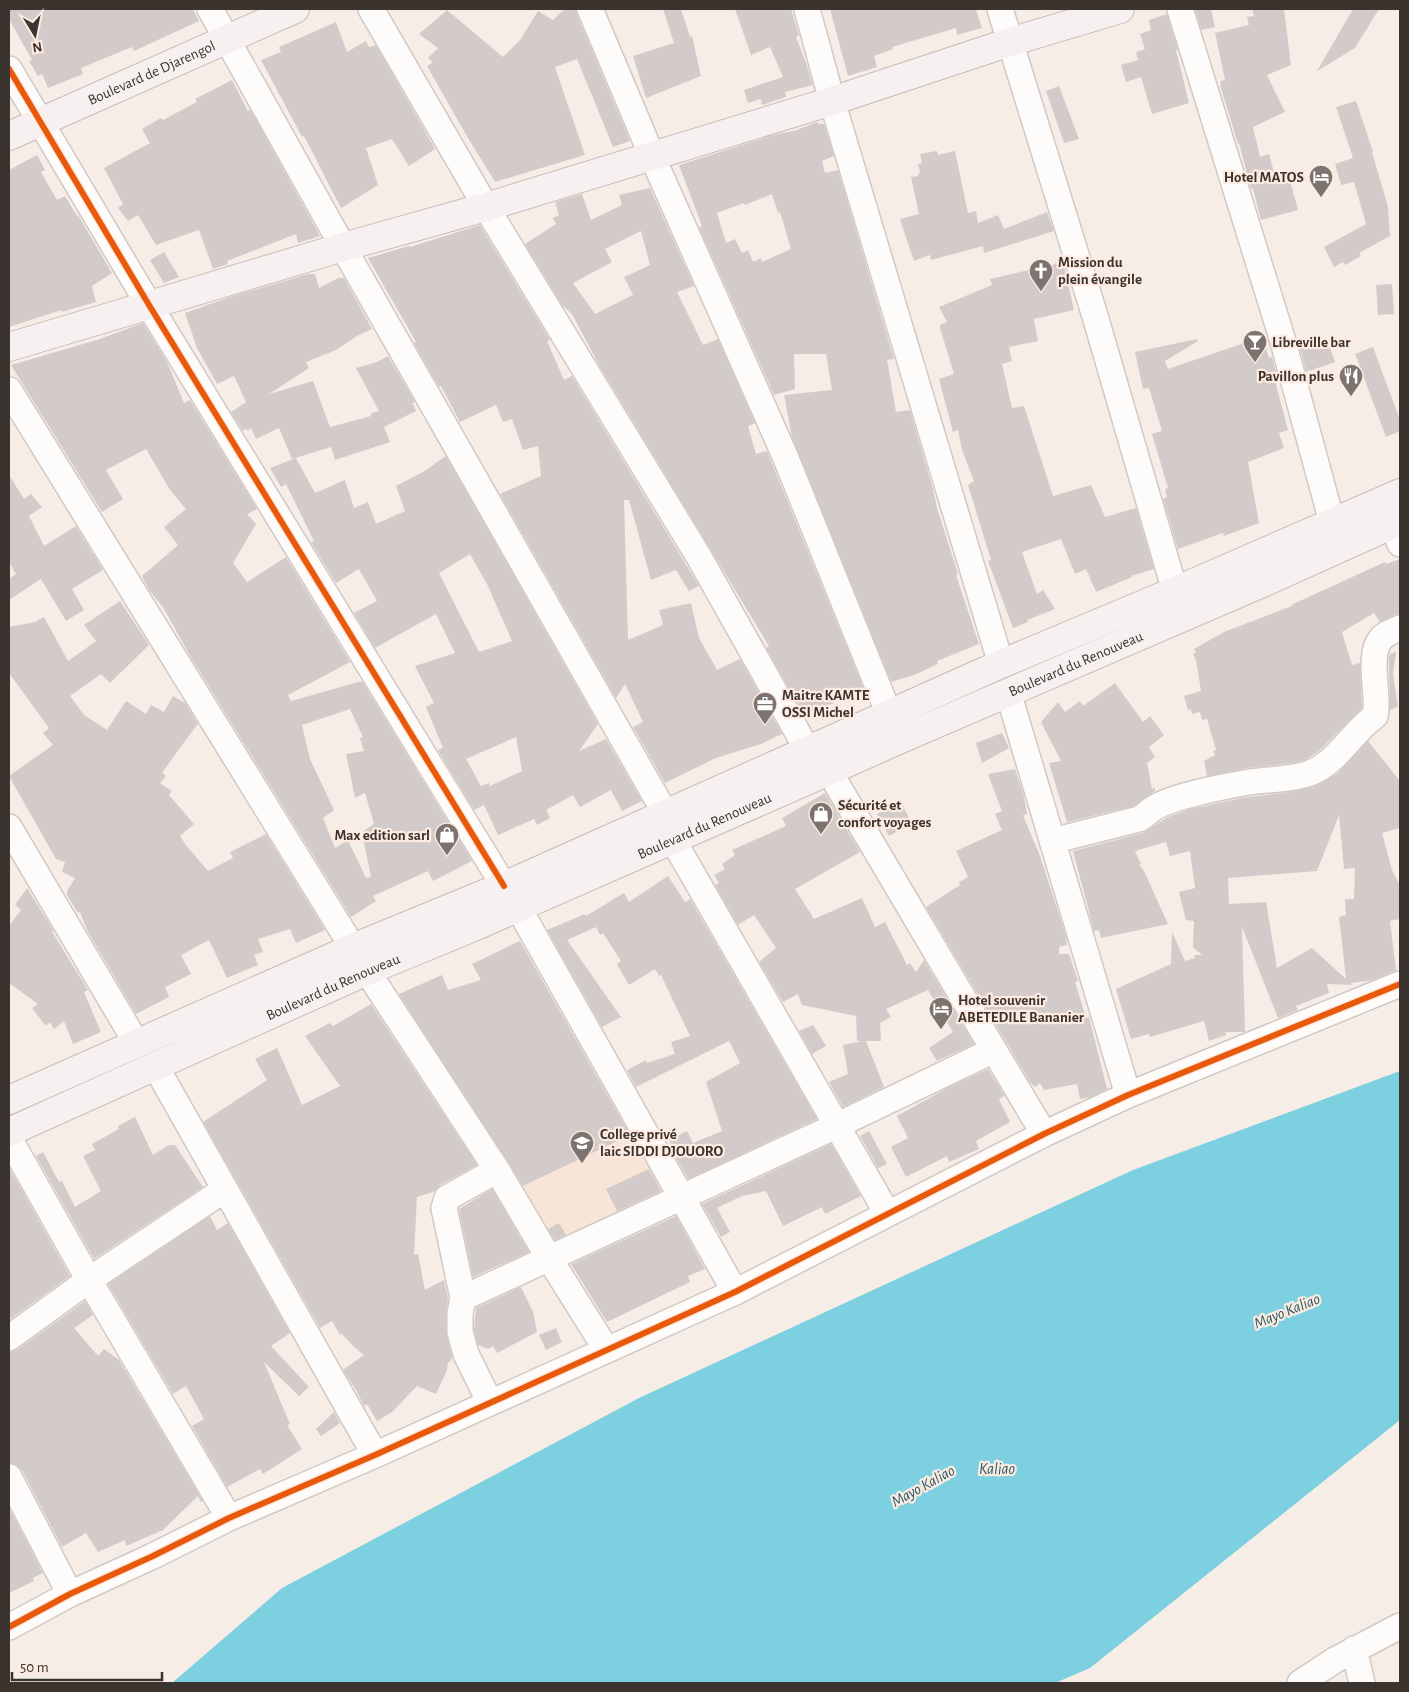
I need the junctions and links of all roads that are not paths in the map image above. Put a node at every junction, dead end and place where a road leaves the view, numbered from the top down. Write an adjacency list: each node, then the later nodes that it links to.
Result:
1 (210, 9): 9 (street)
2 (295, 9): 9 (main road, Boulevard de Djarengol)
3 (371, 9): 16 (street)
4 (590, 9): 15 (street)
5 (806, 9): 12 (street)
6 (1000, 9): 10 (street)
7 (1120, 9): 10 (main road)
8 (1180, 9): 22 (street)
9 (228, 39): 13 (main road, Boulevard de Djarengol); 17 (street)
10 (1010, 42): 12 (main road); 24 (street)
11 (9, 69): 13 (street)
12 (832, 101): 15 (main road); 26 (street)
13 (40, 122): 14 (main road, Boulevard de Djarengol); 18 (street)
14 (9, 136)
15 (652, 156): 16 (main road); 28 (street)
16 (486, 207): 17 (main road); 29 (street)
17 (343, 247): 18 (main road); 31 (street)
18 (149, 305): 19 (main road); 35 (street)
19 (9, 347)
20 (9, 390): 36 (street)
21 (1400, 493): 22 (main road, Boulevard du Renouveau)
22 (1332, 522): 24 (main road, Boulevard du Renouveau)
23 (1398, 530): 27 (main road, Boulevard du Renouveau)
24 (1175, 591): 26 (main road, Boulevard du Renouveau)
25 (1400, 628): 34 (street)
26 (1001, 664): 28 (main road, Boulevard du Renouveau)
27 (1008, 692): 30 (main road, Boulevard du Renouveau); 34 (street)
28 (889, 714): 29 (main road, Boulevard du Renouveau)
29 (808, 751): 31 (main road, Boulevard du Renouveau)
30 (829, 772): 33 (main road, Boulevard du Renouveau); 40 (street)
31 (665, 813): 35 (main road, Boulevard du Renouveau)
32 (9, 826): 39 (street)
33 (673, 840): 35 (main road, Boulevard du Renouveau); 44 (street)
34 (1052, 841): 42 (street)
35 (511, 896): 36 (main road, Boulevard du Renouveau); 37 (main road, Boulevard du Renouveau); 50 (street)
36 (354, 948): 39 (main road, Boulevard du Renouveau)
37 (367, 972): 41 (main road, Boulevard du Renouveau); 48 (street)
38 (1400, 984): 42 (street)
39 (137, 1044): 43 (main road, Boulevard du Renouveau)
40 (994, 1050): 44 (street); 46 (street)
41 (156, 1067): 45 (main road, Boulevard du Renouveau); 49 (street)
42 (1128, 1095): 46 (street)
43 (9, 1100)
44 (836, 1126): 50 (street); 51 (street)
45 (9, 1132)
46 (1044, 1134): 51 (street)
47 (9, 1138): 53 (street)
48 (497, 1170): 52 (street); 55 (street)
49 (224, 1190): 53 (street); 59 (street)
50 (682, 1198): 52 (street); 54 (street)
51 (887, 1213): 54 (street)
52 (549, 1258): 55 (street); 57 (street)
53 (90, 1280): 56 (street); 61 (street)
54 (735, 1292): 57 (street)
55 (463, 1298): 58 (street)
56 (9, 1338)
57 (606, 1349): 58 (street)
58 (490, 1403): 59 (street)
59 (375, 1455): 61 (street)
60 (9, 1477): 62 (street)
61 (229, 1518): 62 (street)
62 (70, 1594): 64 (street)
63 (1400, 1626): 65 (street)
64 (9, 1627)
65 (1354, 1650): 66 (street); 67 (street)
66 (1300, 1683)
67 (1362, 1683)

